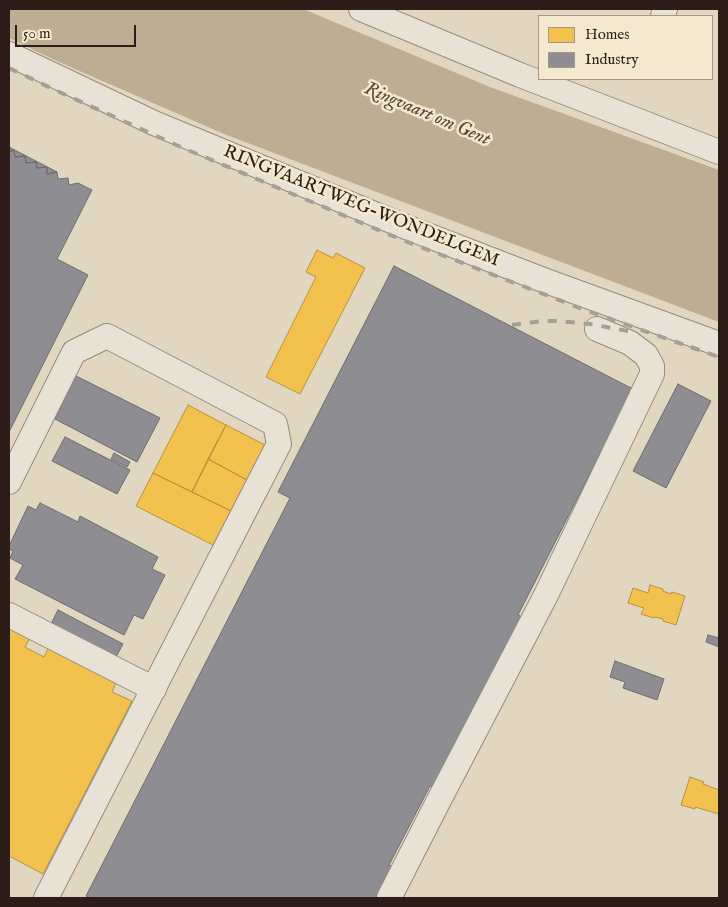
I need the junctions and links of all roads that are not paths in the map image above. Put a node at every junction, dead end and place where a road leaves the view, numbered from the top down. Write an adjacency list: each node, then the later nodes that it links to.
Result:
1 (361, 9): 3 (street)
2 (9, 54): 5 (street, RINGVAARTWEG-WONDELGEM)
3 (719, 152)
4 (597, 329): 10 (street)
5 (719, 344)
6 (9, 482): 8 (street)
7 (9, 614): 8 (street)
8 (154, 689): 9 (street)
9 (46, 898)
10 (389, 898)

